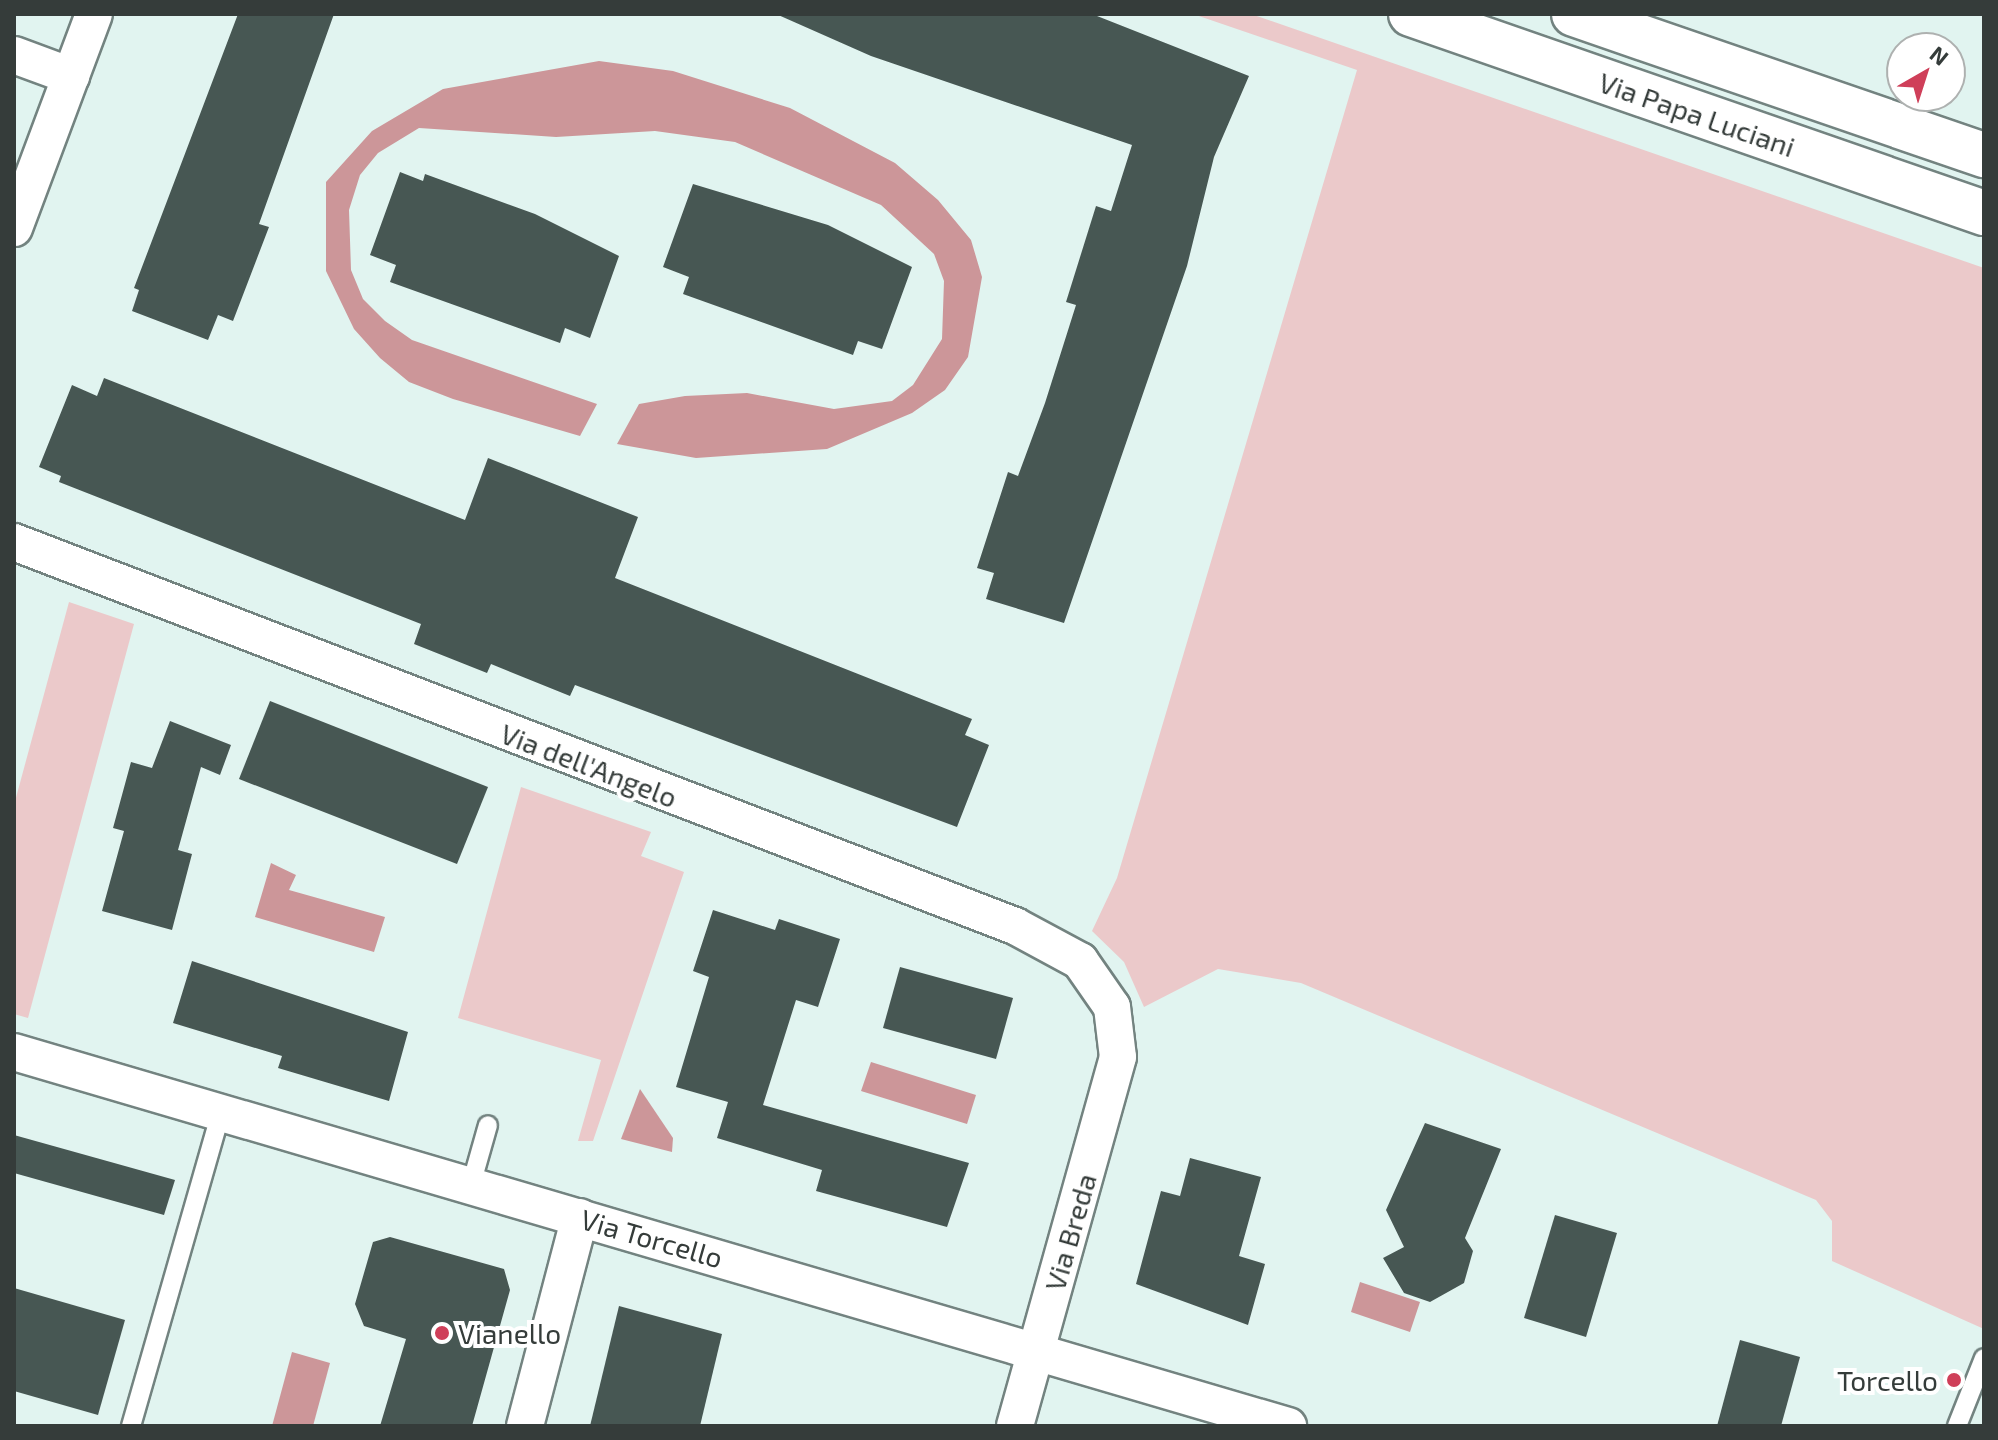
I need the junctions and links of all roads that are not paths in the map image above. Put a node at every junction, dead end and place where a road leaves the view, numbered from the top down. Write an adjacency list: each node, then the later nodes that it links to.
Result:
1 (94, 14): 5 (street)
2 (1411, 14): 7 (main road, Via Papa Luciani)
3 (1574, 14): 6 (main road, Via Papa Luciani)
4 (14, 55): 5 (street)
5 (71, 76): 8 (street)
6 (1984, 155)
7 (1984, 213)
8 (14, 228)
9 (14, 542): 10 (street, Via dell'Angelo)
10 (1119, 1037): 16 (street, Via Breda)
11 (14, 1052): 12 (street, Via Torcello)
12 (221, 1112): 14 (street, Via Torcello); 18 (lane)
13 (488, 1125): 14 (lane)
14 (471, 1185): 15 (street, Via Torcello)
15 (580, 1217): 16 (street, Via Torcello); 19 (street)
16 (1037, 1352): 20 (street, Via Breda); 21 (street, Via Torcello)
17 (1984, 1358): 22 (lane)
18 (131, 1426)
19 (525, 1426)
20 (1015, 1426)
21 (1288, 1426)
22 (1957, 1426)

